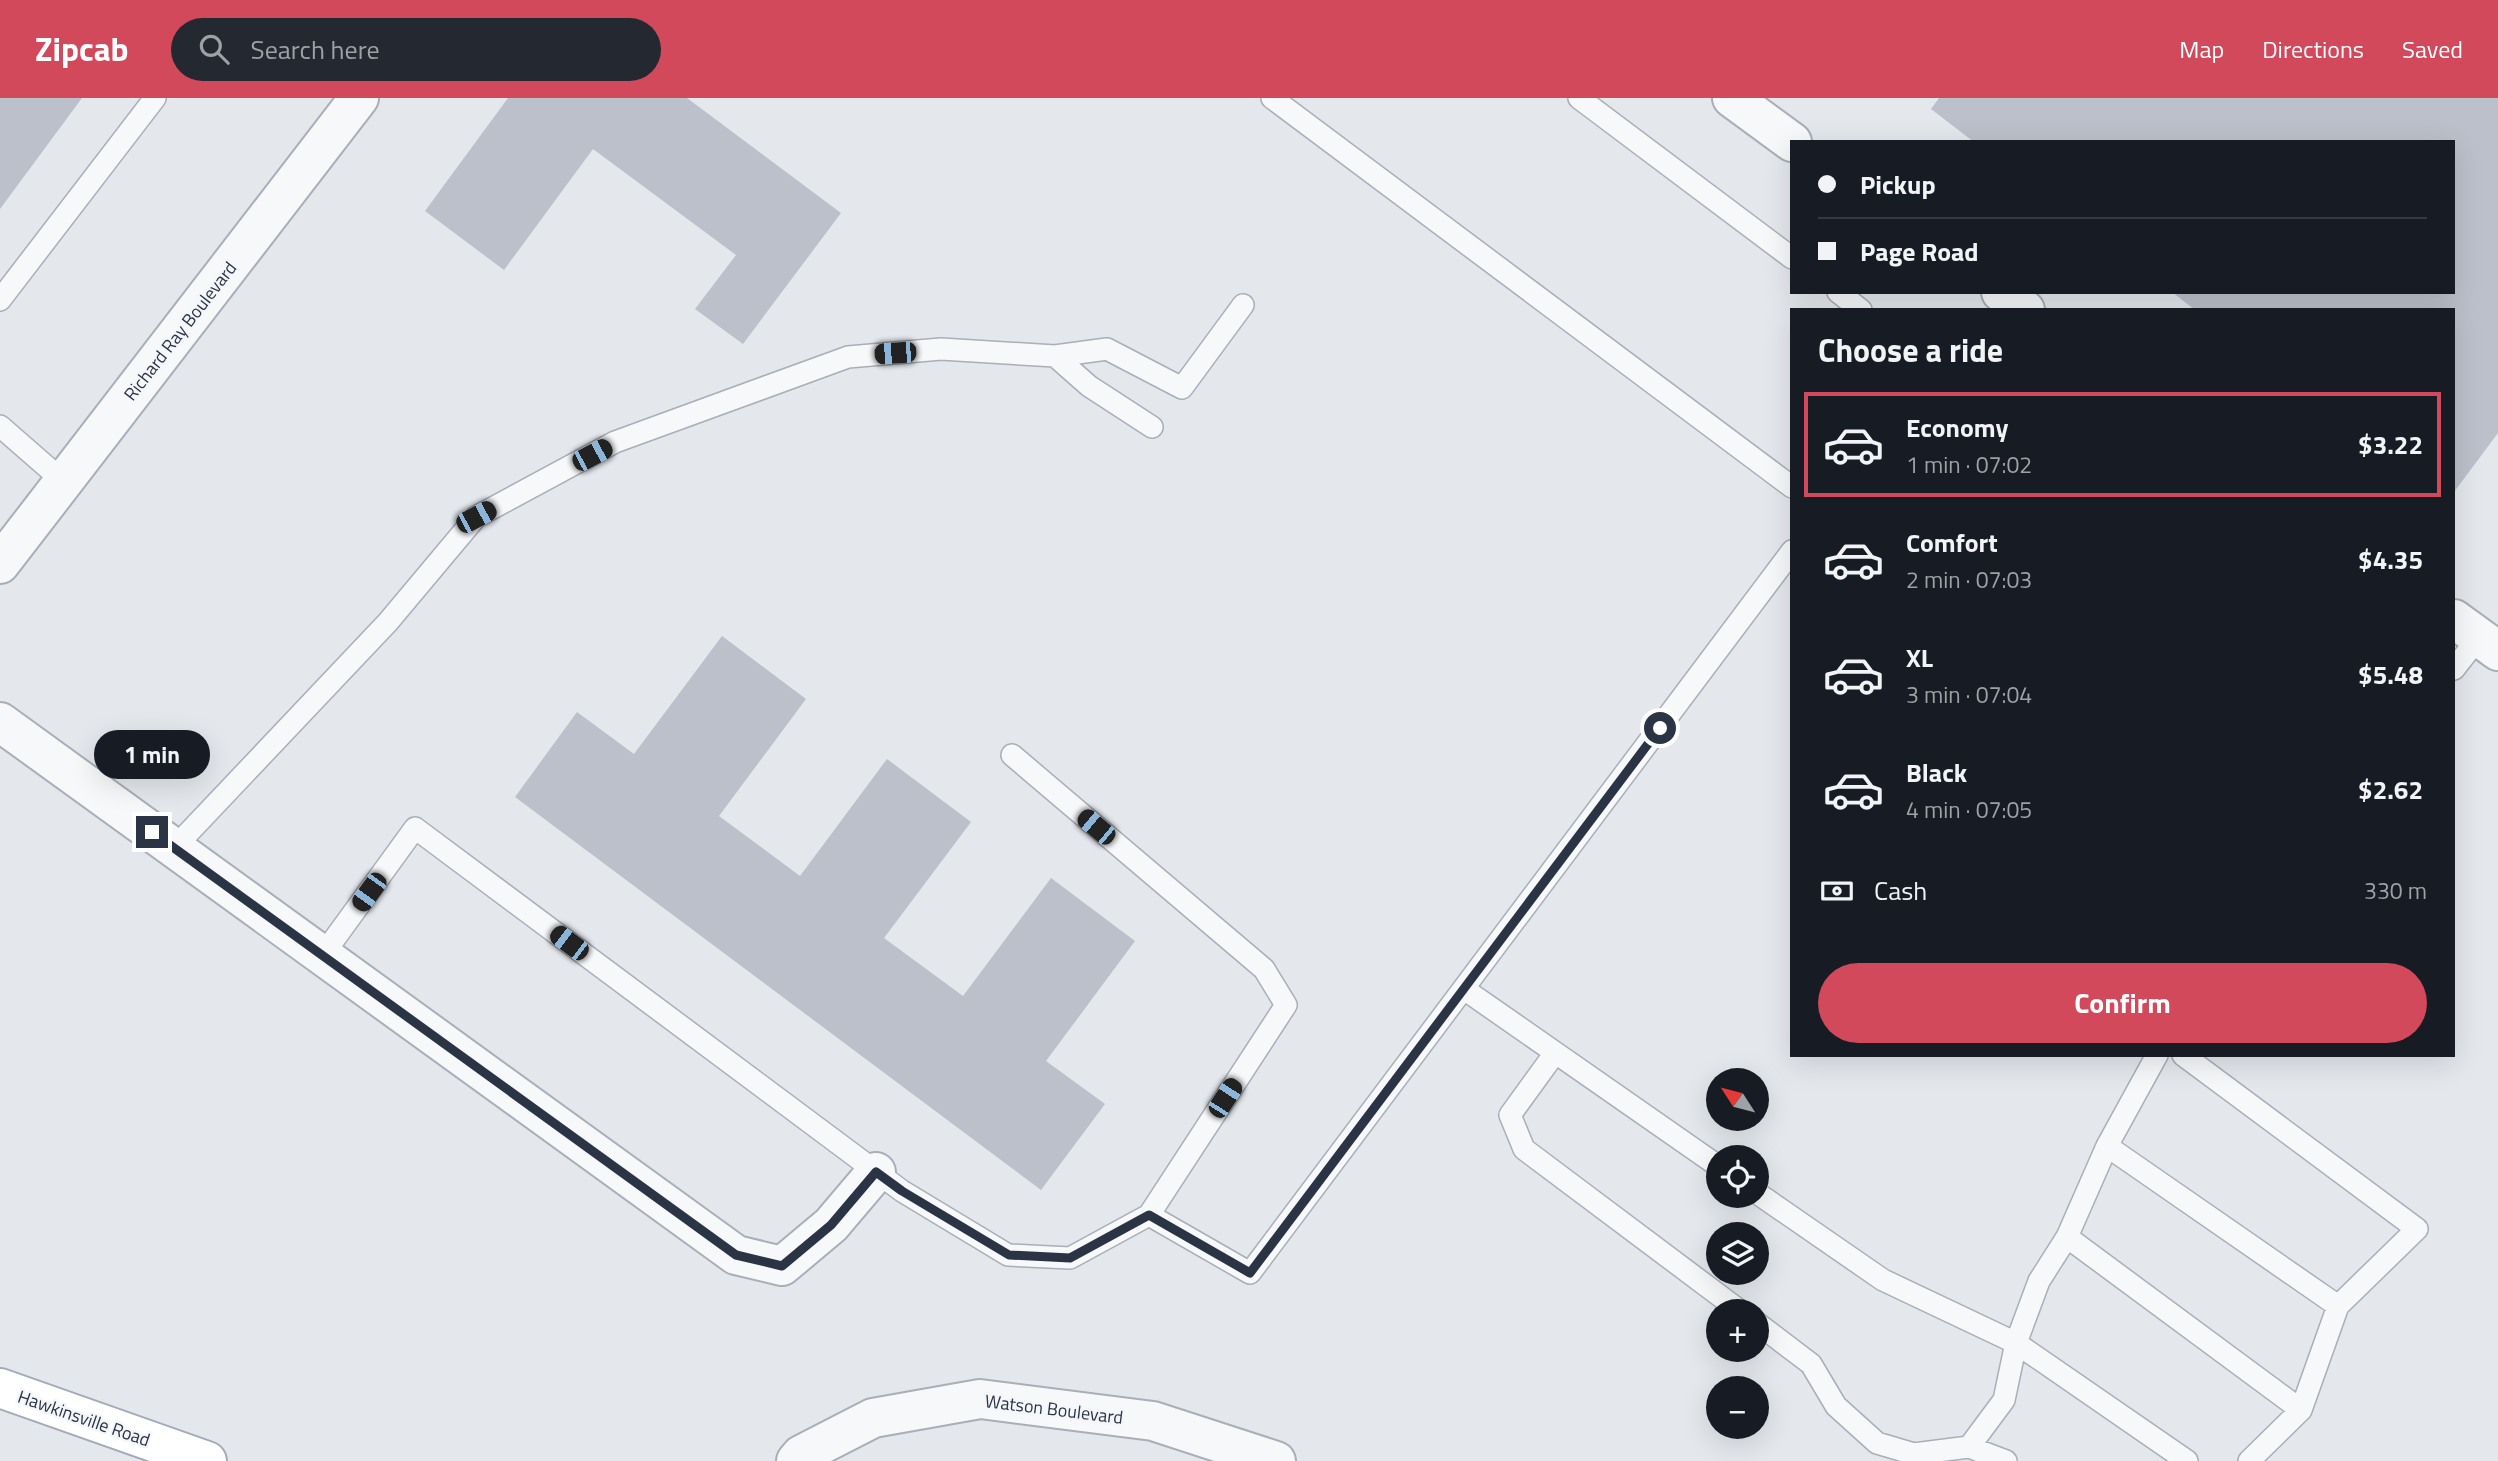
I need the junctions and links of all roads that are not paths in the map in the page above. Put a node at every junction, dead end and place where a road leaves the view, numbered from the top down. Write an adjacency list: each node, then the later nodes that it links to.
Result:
1 (155, 98): 10 (lane)
2 (359, 98): 17 (street, Richard Ray Boulevard)
3 (1272, 98): 18 (lane)
4 (1579, 98): 7 (lane)
5 (1731, 98): 6 (street)
6 (1790, 141)
7 (1790, 256)
8 (1841, 294): 12 (lane)
9 (2004, 294): 13 (street)
10 (0, 300)
11 (1243, 305): 14 (lane)
12 (1858, 308)
13 (2022, 308)
14 (1055, 356): 16 (lane); 25 (lane)
15 (0, 426): 17 (lane)
16 (1153, 427)
17 (63, 481): 20 (street, Richard Ray Boulevard)
18 (1790, 486)
19 (1790, 554): 27 (lane)
20 (0, 564)
21 (2482, 630): 22 (lane)
22 (2455, 668)
23 (0, 722): 25 (street)
24 (1012, 755): 35 (lane)
25 (174, 848): 26 (street)
26 (322, 956): 33 (street); 33 (lane)
27 (1464, 989): 28 (lane); 35 (lane)
28 (1555, 1053): 32 (lane); 37 (lane)
29 (2156, 1057): 31 (lane)
30 (2186, 1057): 38 (lane)
31 (2107, 1146): 36 (lane); 38 (lane)
32 (1706, 1158)
33 (876, 1172): 35 (lane)
34 (1769, 1201): 40 (lane)
35 (1149, 1215)
36 (2067, 1237): 40 (lane); 42 (lane)
37 (1724, 1299)
38 (2338, 1306): 42 (lane)
39 (1769, 1332): 43 (lane)
40 (2016, 1343): 43 (lane); 48 (lane)
41 (0, 1388): 44 (main road, Hawkinsville Road)
42 (2301, 1410): 49 (lane)
43 (1969, 1447): 47 (lane)
44 (207, 1461)
45 (796, 1461): 46 (street, Watson Boulevard)
46 (1276, 1461)
47 (2006, 1461)
48 (2188, 1461)
49 (2249, 1461)

